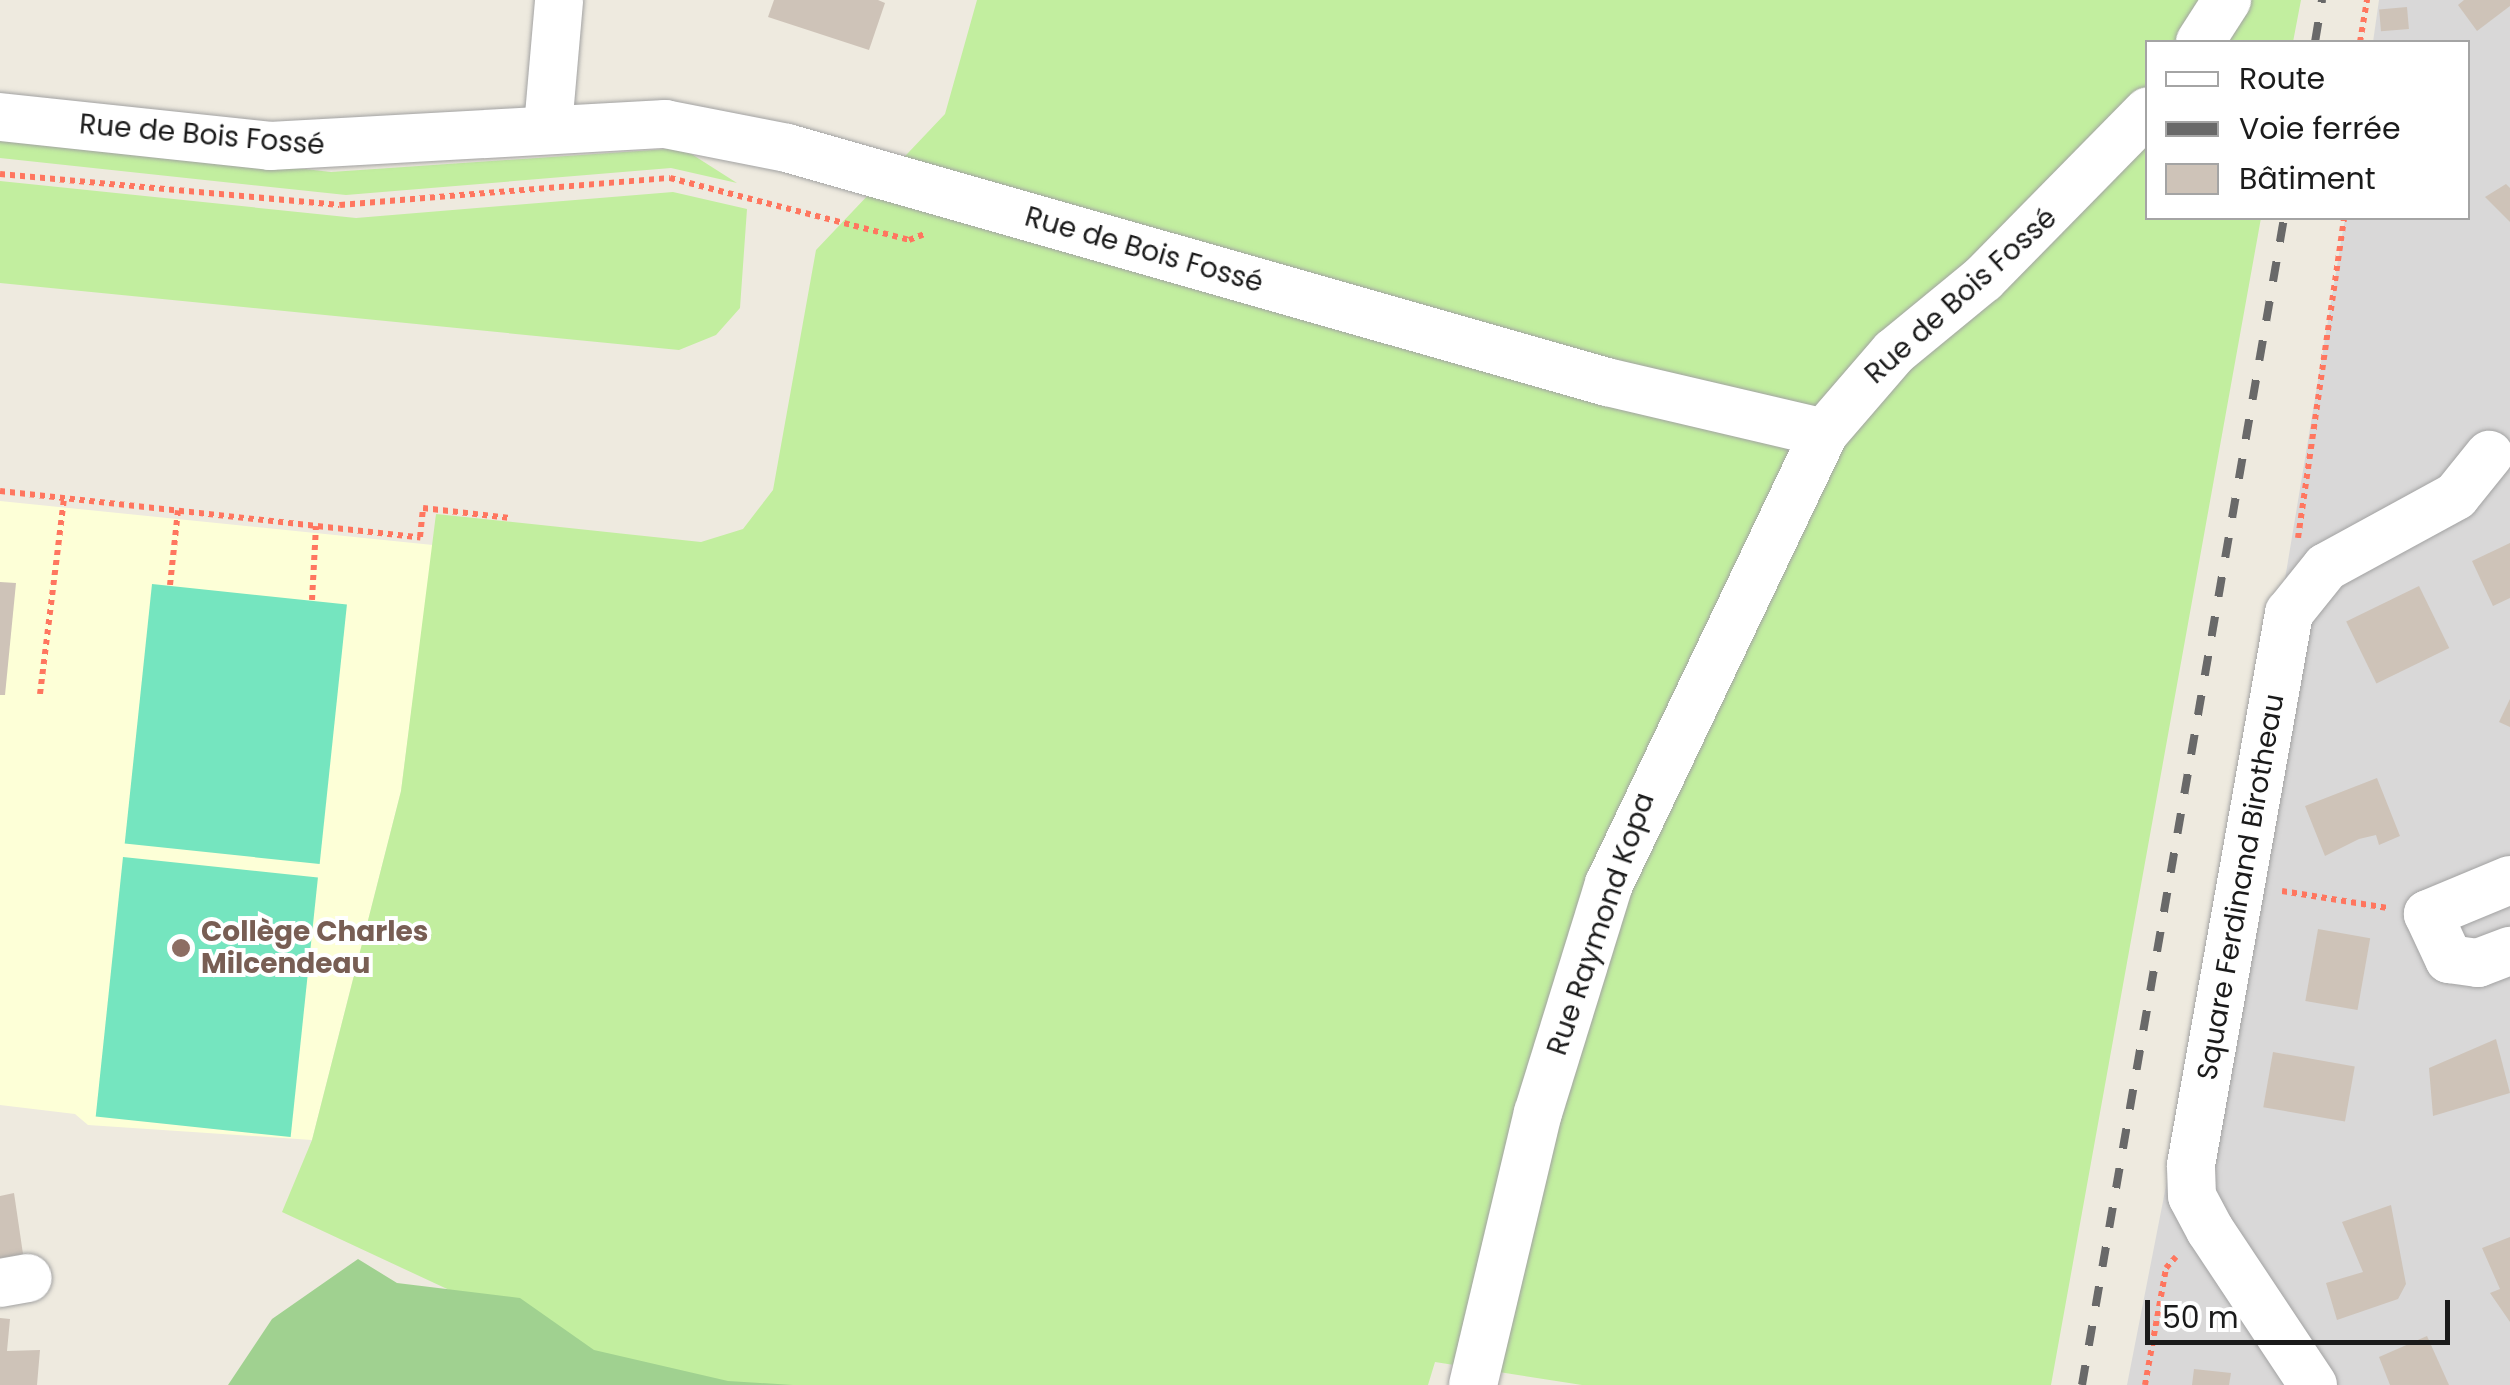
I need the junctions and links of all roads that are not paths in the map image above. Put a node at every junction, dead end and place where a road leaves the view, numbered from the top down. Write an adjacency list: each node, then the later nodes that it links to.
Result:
1 (559, 0): 6 (street)
2 (2228, 0): 3 (street)
3 (2201, 40)
4 (2145, 113): 7 (street, Rue de Bois Fossé)
5 (0, 116): 6 (street, Rue de Bois Fossé)
6 (548, 127): 7 (street, Rue de Bois Fossé)
7 (1824, 434): 11 (street, Rue Raymond Kopa)
8 (2489, 456): 12 (street, Square Ferdinand Birotheau)
9 (2510, 880): 10 (street)
10 (2510, 951)
11 (1472, 1385)
12 (2312, 1385)

